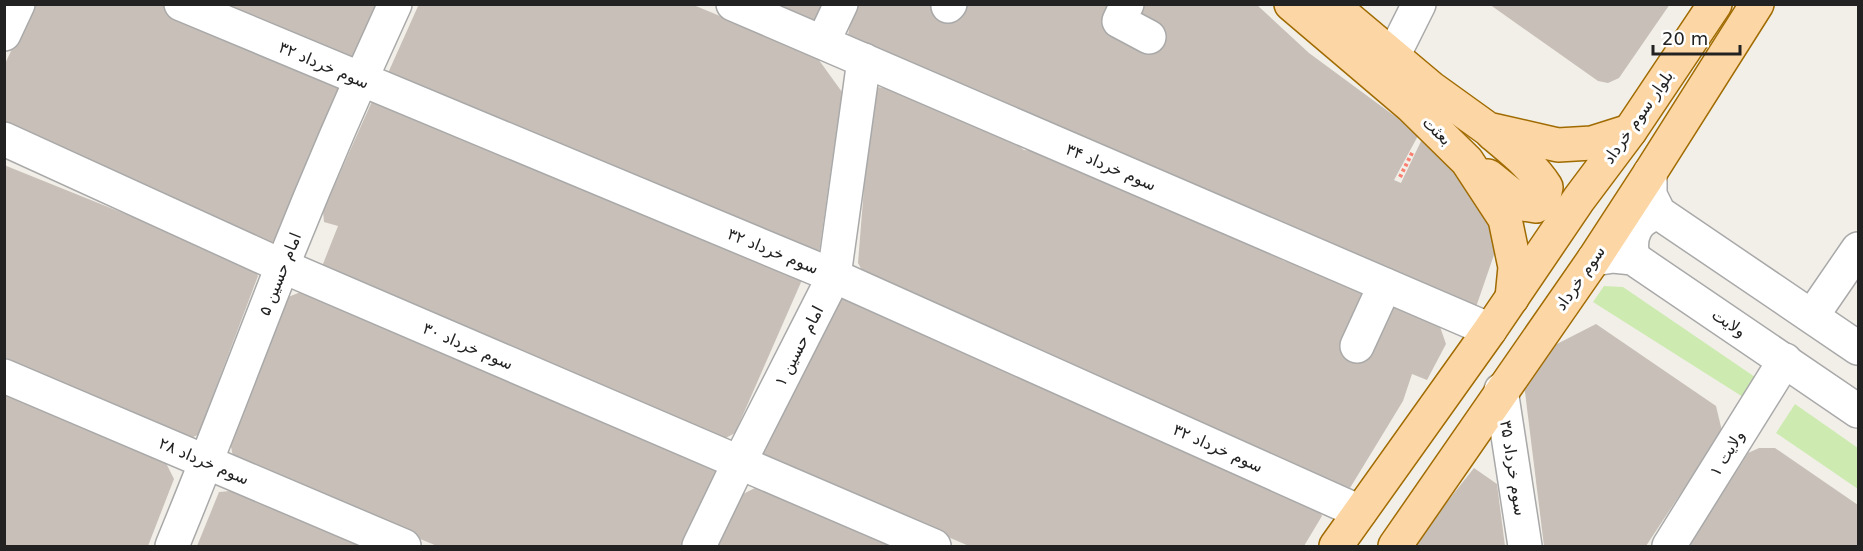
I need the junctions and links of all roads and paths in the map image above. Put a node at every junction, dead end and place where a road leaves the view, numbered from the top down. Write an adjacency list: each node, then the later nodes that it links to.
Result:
1 (18, 4): 12 (street)
2 (181, 4): 17 (street, سوم خرداد ۳۲)
3 (395, 4): 17 (street, امام حسین ۵)
4 (733, 4): 14 (street, سوم خرداد ۳۴)
5 (841, 4): 14 (street)
6 (1127, 4): 13 (street)
7 (1290, 4): 21 (main road, بعثت)
8 (1332, 4): 15 (main road, بعثت)
9 (1419, 4): 15 (street)
10 (1715, 4): 19 (main road, بلوار سوم خرداد)
11 (1757, 4): 22 (main road, سوم خرداد)
12 (4, 34)
13 (1149, 37)
14 (823, 42): 16 (street, سوم خرداد ۳۴)
15 (1393, 56): 18 (main road, بعثت)
16 (864, 60): 28 (street, امام حسین ۱); 29 (street, سوم خرداد ۳۴)
17 (360, 80): 27 (street, امام حسین ۵); 28 (street, سوم خرداد ۳۲)
18 (1488, 129): 19 (main road, بعثت); 21 (main road)
19 (1630, 131): 30 (main road, بلوار سوم خرداد)
20 (4, 139): 27 (street, سوم خرداد ۳۰)
21 (1467, 161): 30 (main road, بعثت)
22 (1650, 173): 23 (street); 26 (main road, سوم خرداد)
23 (1659, 213): 25 (street); 31 (street)
24 (1858, 249): 31 (street)
25 (1633, 258): 26 (street); 35 (street, ولایت)
26 (1594, 259): 37 (main road, سوم خرداد)
27 (282, 266): 39 (street, امام حسین ۵); 40 (street, سوم خرداد ۳۰)
28 (834, 276): 40 (street, امام حسین ۱); 41 (street, سوم خرداد ۳۲)
29 (1385, 285): 32 (street, سوم خرداد ۳۴); 33 (street)
30 (1512, 298): 32 (main road)
31 (1812, 316): 34 (street)
32 (1490, 330): 41 (main road)
33 (1357, 346)
34 (1858, 348)
35 (1785, 360): 38 (street, ولایت); 49 (street, ولایت ۱)
36 (4, 376): 39 (street, سوم خرداد ۲۸)
37 (1501, 390): 47 (main road, سوم خرداد); 48 (street, سوم خرداد ۳۵)
38 (1858, 411)
39 (207, 462): 42 (street, امام حسین ۵); 43 (street, سوم خرداد ۲۸)
40 (739, 463): 44 (street, امام حسین ۱); 45 (street, سوم خرداد ۳۰)
41 (1360, 512): 46 (main road)
42 (172, 546)
43 (404, 546)
44 (699, 546)
45 (934, 546)
46 (1336, 546)
47 (1395, 546)
48 (1525, 546)
49 (1669, 546)

